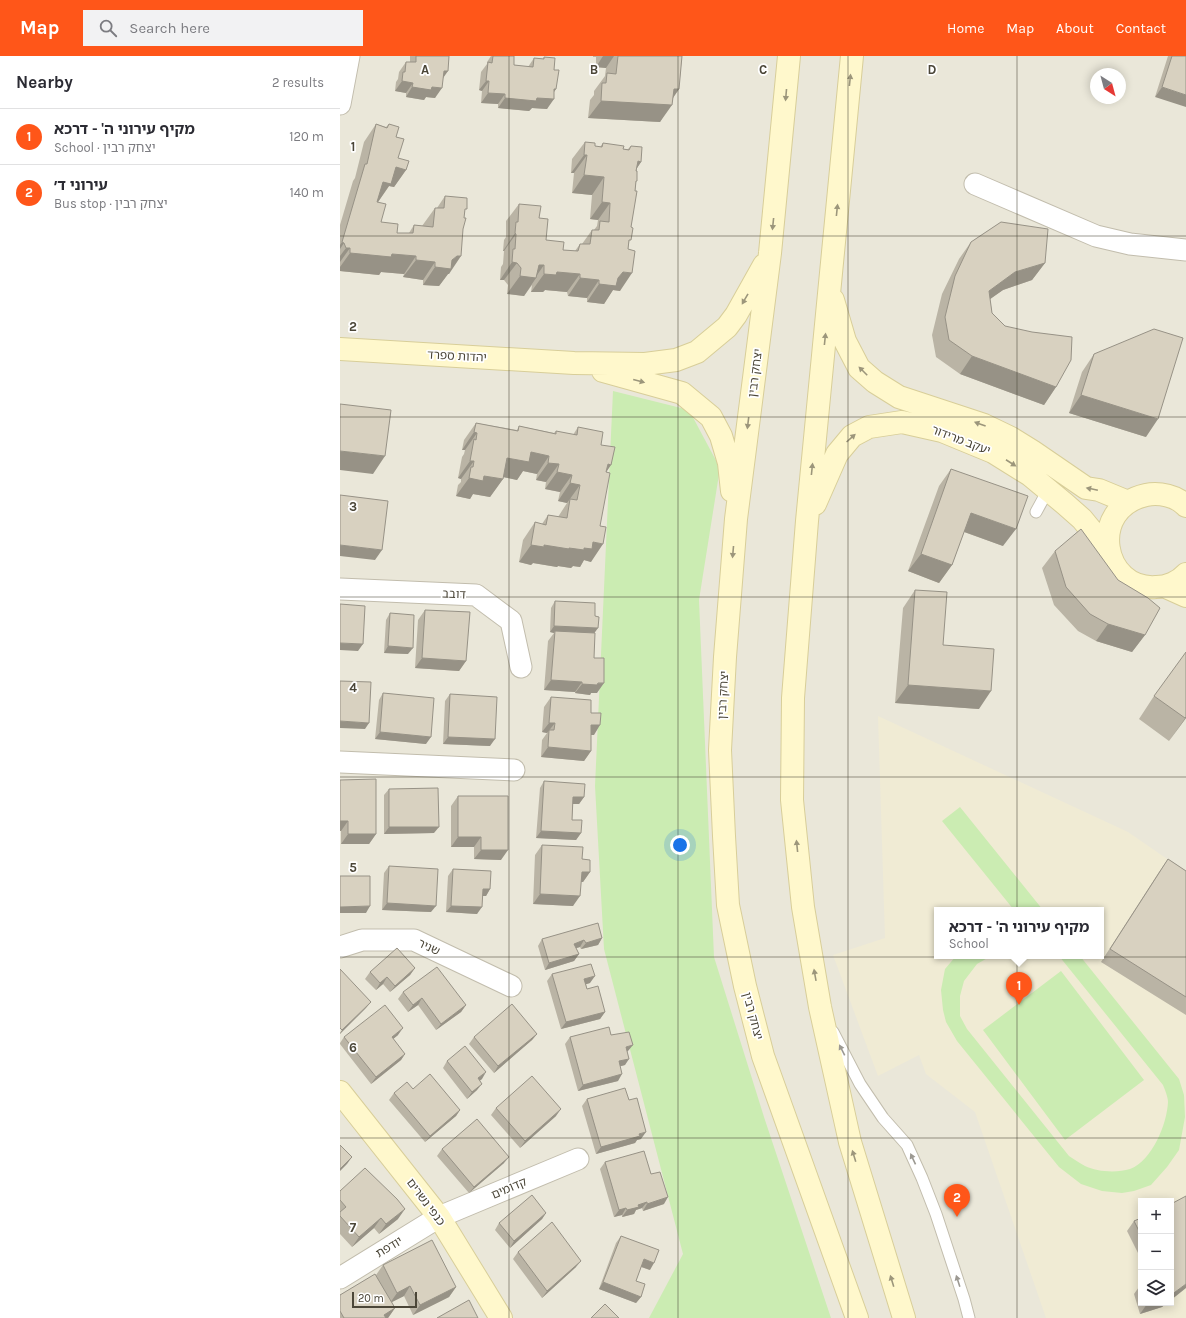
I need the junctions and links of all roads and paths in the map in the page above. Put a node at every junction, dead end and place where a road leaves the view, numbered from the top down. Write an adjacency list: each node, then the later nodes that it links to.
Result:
1 (349, 56): 4 (street)
2 (790, 56): 7 (main road, יצחק רבין, one-way to 7)
3 (852, 56): 8 (main road, one-way to 3)
4 (340, 104)
5 (975, 184): 6 (street)
6 (1186, 250)
7 (770, 253): 10 (main road, one-way to 10); 15 (main road, יצחק רבין, one-way to 15)
8 (830, 289): 12 (main road, יעקב מרידור, one-way to 8); 16 (main road, one-way to 8)
9 (340, 350): 10 (main road, יהדות ספרד)
10 (574, 363): 15 (main road, one-way to 15)
11 (1048, 490): 14 (lane); 16 (main road, יעקב מרידור, one-way to 11); 17 (main road, יעקב מרידור)
12 (1128, 502): 13 (main road); 17 (main road)
13 (1185, 503)
14 (1036, 512)
15 (736, 519): 33 (main road, יצחק רבין, one-way to 33)
16 (807, 521): 27 (main road, one-way to 16)
17 (1109, 552): 19 (main road)
18 (1186, 574): 19 (main road)
19 (1166, 587): 21 (main road)
20 (340, 589): 22 (street, דובב)
21 (1186, 596)
22 (520, 667)
23 (340, 762): 24 (street)
24 (514, 770)
25 (340, 947): 26 (street, שניר)
26 (511, 986)
27 (820, 1007): 34 (main road, one-way to 27); 35 (lane, one-way to 27)
28 (340, 1092): 30 (main road, כנפי נשרים)
29 (578, 1159): 30 (street, קדומים)
30 (439, 1217): 31 (street, יודפת); 32 (main road, כנפי נשרים)
31 (340, 1278)
32 (501, 1318)
33 (857, 1318)
34 (904, 1318)
35 (969, 1318)

